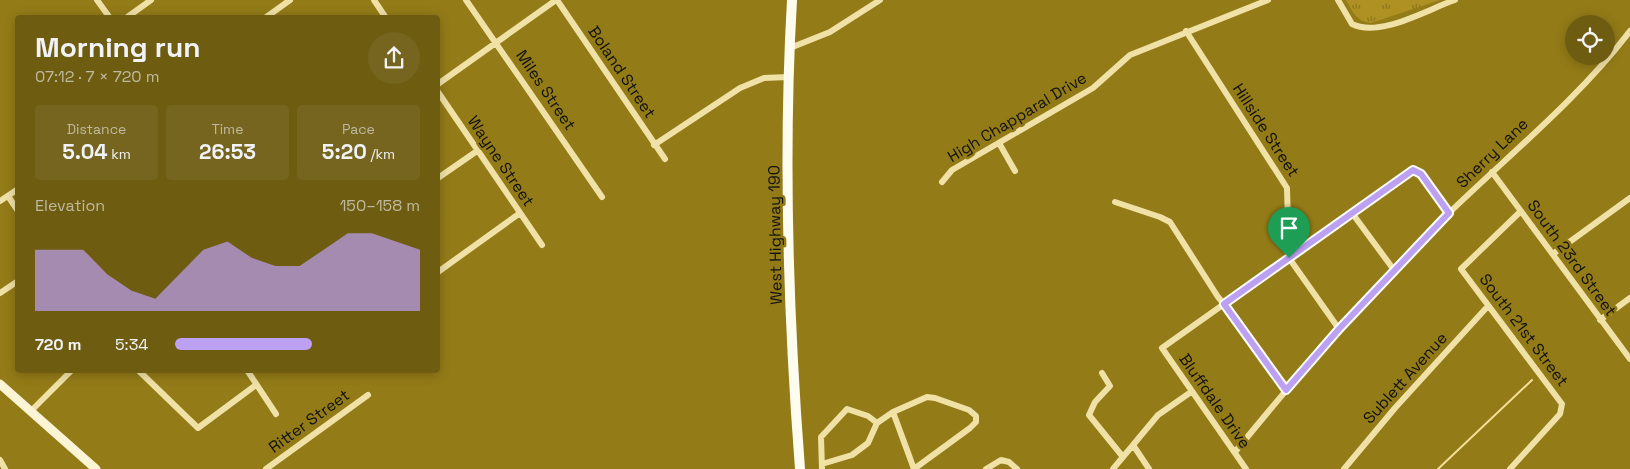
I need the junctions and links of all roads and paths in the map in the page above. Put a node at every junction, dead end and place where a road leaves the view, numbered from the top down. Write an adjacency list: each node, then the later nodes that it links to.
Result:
1 (97, 0): 12 (street)
2 (151, 0): 13 (street)
3 (290, 0): 14 (street)
4 (374, 0): 15 (street)
5 (466, 0): 18 (street, Miles Street)
6 (556, 0): 18 (street); 24 (street, Boland Street)
7 (792, 0): 19 (main road, West Highway 190)
8 (880, 0): 19 (street)
9 (1268, 0): 16 (street, High Chapparal Drive)
10 (1338, 0): 11 (street)
11 (1455, 0)
12 (108, 15)
13 (130, 15)
14 (269, 15)
15 (384, 15)
16 (1186, 31): 23 (street, High Chapparal Drive); 44 (street, Hillside Street)
17 (1630, 32): 28 (street, Sherry Lane)
18 (497, 43): 21 (street); 33 (street, Miles Street)
19 (790, 48): 20 (main road, West Highway 190)
20 (788, 77): 24 (street); 76 (main road, West Highway 190)
21 (440, 83)
22 (440, 95): 25 (street, Wayne Street)
23 (999, 143): 27 (street); 30 (street, High Chapparal Drive)
24 (654, 145): 26 (street, Boland Street)
25 (477, 151): 29 (street); 39 (street, Wayne Street)
26 (665, 159)
27 (1015, 171)
28 (1492, 172): 38 (street, South 23rd Street); 41 (street, Sherry Lane)
29 (440, 177)
30 (942, 182)
31 (15, 191): 32 (street)
32 (8, 196): 35 (street); 37 (street)
33 (602, 197)
34 (1630, 198): 43 (street)
35 (0, 201)
36 (1114, 202): 50 (street)
37 (15, 206)
38 (1520, 211): 43 (street, South 23rd Street); 51 (street, South 21st Street)
39 (520, 213): 42 (street, Wayne Street); 46 (street)
40 (1352, 213): 41 (street); 44 (street); 45 (street)
41 (1449, 213): 45 (street, Sherry Lane)
42 (542, 246)
43 (1553, 254): 52 (street, South 23rd Street)
44 (1289, 258): 50 (street); 53 (street)
45 (1394, 270): 53 (street, Sherry Lane)
46 (440, 271)
47 (15, 283): 48 (street)
48 (0, 293)
49 (1630, 298): 52 (street)
50 (1224, 304): 61 (street); 62 (street, Bluffdale Drive)
51 (1488, 306): 83 (street, Sublett Avenue); 84 (street, South 21st Street)
52 (1600, 320): 54 (street, South 23rd Street)
53 (1339, 329): 61 (street, Sherry Lane)
54 (1630, 359)
55 (69, 373): 64 (street)
56 (141, 373): 60 (street)
57 (250, 373): 60 (street)
58 (1102, 373): 70 (street)
59 (0, 384): 64 (main road)
60 (256, 384): 66 (street)
61 (1286, 390): 69 (street, Sherry Lane)
62 (1191, 392): 68 (street); 69 (street, Bluffdale Drive)
63 (368, 394): 75 (street, Ritter Street)
64 (31, 411): 74 (main road)
65 (892, 412): 67 (street); 77 (street); 77 (street)
66 (276, 414)
67 (877, 423): 72 (street); 72 (street)
68 (1133, 445): 70 (street); 81 (street)
69 (1235, 452): 82 (street, Bluffdale Drive)
70 (1123, 457): 80 (street)
71 (0, 460): 73 (street)
72 (822, 467)
73 (5, 469)
74 (96, 469)
75 (266, 469)
76 (800, 469)
77 (914, 469)
78 (986, 469): 79 (street)
79 (1017, 469)
80 (1113, 469)
81 (1149, 469)
82 (1246, 469)
83 (1344, 469)
84 (1510, 469)

